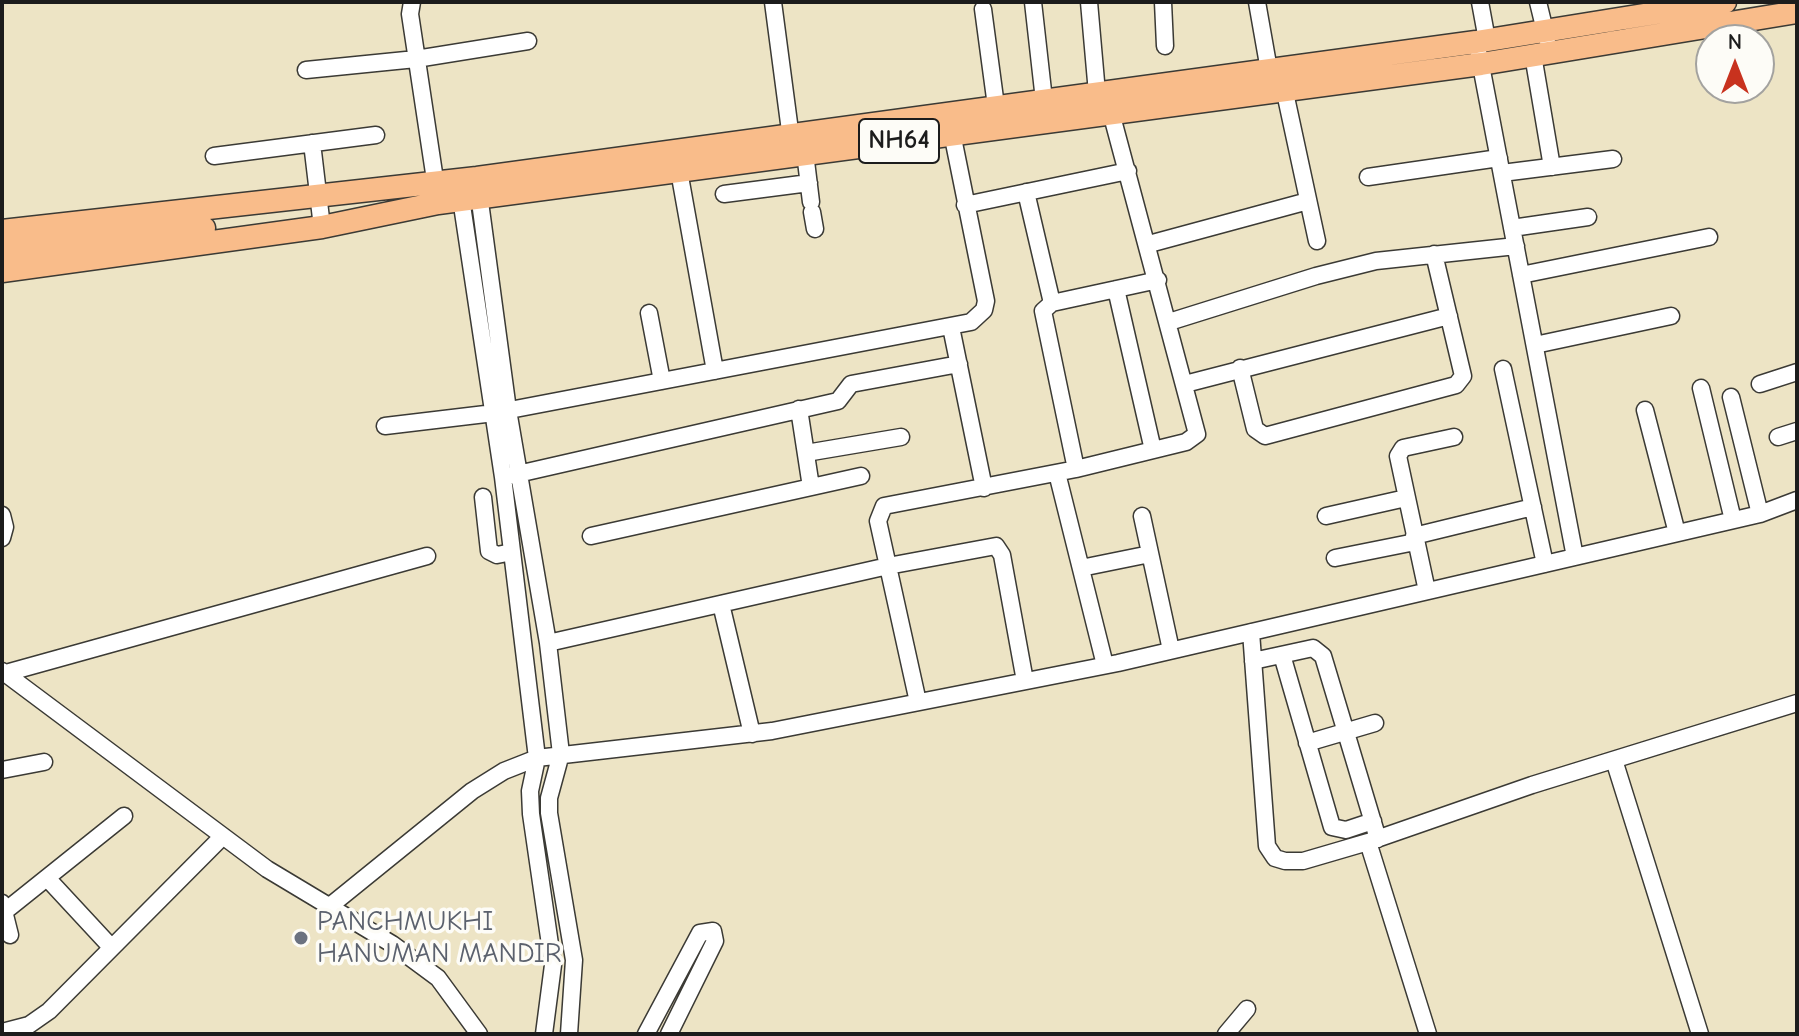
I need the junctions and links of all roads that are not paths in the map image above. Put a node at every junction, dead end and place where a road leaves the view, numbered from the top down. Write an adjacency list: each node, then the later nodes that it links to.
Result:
1 (412, 2): 17 (street)
2 (773, 2): 27 (street)
3 (1033, 2): 22 (street)
4 (1089, 2): 21 (street)
5 (1163, 2): 14 (street)
6 (1257, 2): 19 (street)
7 (1480, 2): 16 (street)
8 (1538, 2): 15 (street)
9 (1725, 2): 15 (highway, NH64)
10 (983, 9): 23 (street)
11 (1757, 10): 12 (highway, NH64); 15 (highway, NH64)
12 (1797, 12)
13 (528, 41): 17 (street)
14 (1165, 46)
15 (1542, 46): 16 (highway, NH64); 31 (street)
16 (1481, 48): 19 (highway, NH64); 20 (highway, NH64); 30 (street)
17 (416, 59): 18 (street); 36 (street)
18 (306, 70)
19 (1269, 70): 21 (highway, NH64)
20 (1284, 88): 21 (highway, NH64); 40 (street)
21 (1104, 99): 22 (highway, NH64); 24 (highway, NH64); 33 (street)
22 (1044, 100): 23 (highway, NH64)
23 (996, 106): 27 (highway, NH64)
24 (952, 133): 27 (highway, NH64); 41 (street)
25 (376, 135): 26 (street)
26 (312, 143): 28 (street); 39 (street)
27 (796, 148): 32 (highway, NH64); 35 (street); 36 (highway, NH64)
28 (214, 156)
29 (1613, 159): 31 (street)
30 (1501, 166): 31 (street); 34 (street); 45 (street)
31 (1552, 167)
32 (679, 171): 36 (highway, NH64); 67 (street)
33 (1128, 171): 37 (street); 49 (street)
34 (1368, 177)
35 (809, 183): 38 (street); 42 (street)
36 (458, 190): 39 (highway, NH64); 44 (highway, NH64); 76 (street)
37 (1026, 192): 41 (street); 57 (street)
38 (724, 194)
39 (319, 196): 44 (street); 46 (highway, NH64); 51 (highway)
40 (1308, 201): 48 (street); 49 (street)
41 (965, 205): 62 (street)
42 (813, 214)
43 (1588, 217): 45 (street)
44 (322, 227): 53 (highway, NH64)
45 (1512, 228): 50 (street)
46 (2, 231)
47 (1709, 237): 54 (street)
48 (1317, 241)
49 (1149, 244): 55 (street)
50 (1516, 246): 52 (street); 54 (street)
51 (2, 251)
52 (1434, 254): 59 (street); 61 (street)
53 (2, 271)
54 (1521, 275): 63 (street)
55 (1158, 280): 56 (street); 61 (street)
56 (1116, 289): 57 (street); 82 (street)
57 (1052, 303): 84 (street)
58 (649, 313): 69 (street)
59 (1449, 316): 65 (street); 65 (street)
60 (1671, 316): 63 (street)
61 (1169, 322): 70 (street)
62 (951, 327): 64 (street); 67 (street)
63 (1535, 345): 106 (street)
64 (959, 364): 74 (street); 89 (street)
65 (1240, 368): 70 (street)
66 (1503, 369): 93 (street)
67 (715, 371): 69 (street)
68 (1797, 372): 71 (street)
69 (662, 381): 76 (street)
70 (1185, 384): 82 (street)
71 (1760, 384)
72 (1701, 388): 98 (street)
73 (1731, 397): 94 (street)
74 (799, 409): 83 (street); 86 (street)
75 (1645, 410): 99 (street)
76 (501, 412): 77 (street); 86 (street)
77 (385, 426)
78 (1797, 431): 81 (street)
79 (901, 437): 83 (street)
80 (1454, 437): 91 (street)
81 (1778, 437)
82 (1153, 450): 84 (street)
83 (806, 453): 88 (street)
84 (1076, 469): 85 (street)
85 (1057, 473): 89 (street); 110 (street)
86 (511, 475): 103 (street); 114 (street)
87 (861, 476): 88 (street)
88 (811, 487): 100 (street)
89 (984, 488): 109 (street)
90 (483, 497): 103 (street)
91 (1406, 498): 97 (street); 102 (street)
92 (1797, 500): 94 (street)
93 (1533, 507): 102 (street); 108 (street)
94 (1760, 514): 98 (street)
95 (2, 515): 101 (street)
96 (1142, 516): 104 (street)
97 (1326, 516)
98 (1733, 520): 99 (street)
99 (1677, 533): 106 (street)
100 (591, 536)
101 (2, 538)
102 (1415, 539): 107 (street); 111 (street)
103 (512, 552): 128 (street)
104 (1150, 554): 110 (street); 115 (street)
105 (427, 556): 119 (street)
106 (1575, 557): 108 (street)
107 (1335, 558)
108 (1545, 564): 111 (street)
109 (888, 566): 112 (street); 120 (street); 121 (street)
110 (1081, 568): 118 (street)
111 (1427, 591): 113 (street)
112 (721, 604): 114 (street); 125 (street)
113 (1251, 632): 115 (street); 117 (street)
114 (548, 643): 127 (street)
115 (1171, 650): 118 (street)
116 (1282, 655): 117 (street); 124 (street); 126 (street)
117 (1253, 661): 135 (street)
118 (1105, 665): 120 (street)
119 (7, 678): 134 (street)
120 (1025, 681): 121 (street)
121 (918, 702): 125 (street)
122 (1797, 703): 129 (street)
123 (1375, 723): 124 (street)
124 (1345, 732): 126 (street); 133 (street)
125 (752, 734): 127 (street)
126 (1307, 743): 133 (street)
127 (561, 754): 128 (street); 146 (street)
128 (537, 758): 137 (street); 145 (street)
129 (1614, 760): 135 (street); 151 (street)
130 (44, 762): 131 (street)
131 (2, 770)
132 (124, 816): 136 (street)
133 (1373, 821): 135 (street)
134 (223, 836): 137 (street); 140 (street)
135 (1373, 840): 150 (street)
136 (47, 878): 138 (street); 140 (street)
137 (330, 906): 144 (street)
138 (3, 908): 139 (street)
139 (10, 935)
140 (111, 947): 142 (street)
141 (1247, 1009): 149 (street)
142 (30, 1029): 143 (street)
143 (2, 1032)
144 (479, 1034)
145 (544, 1034)
146 (569, 1034)
147 (646, 1034): 148 (street)
148 (669, 1034)
149 (1226, 1034)
150 (1428, 1034)
151 (1700, 1034)

